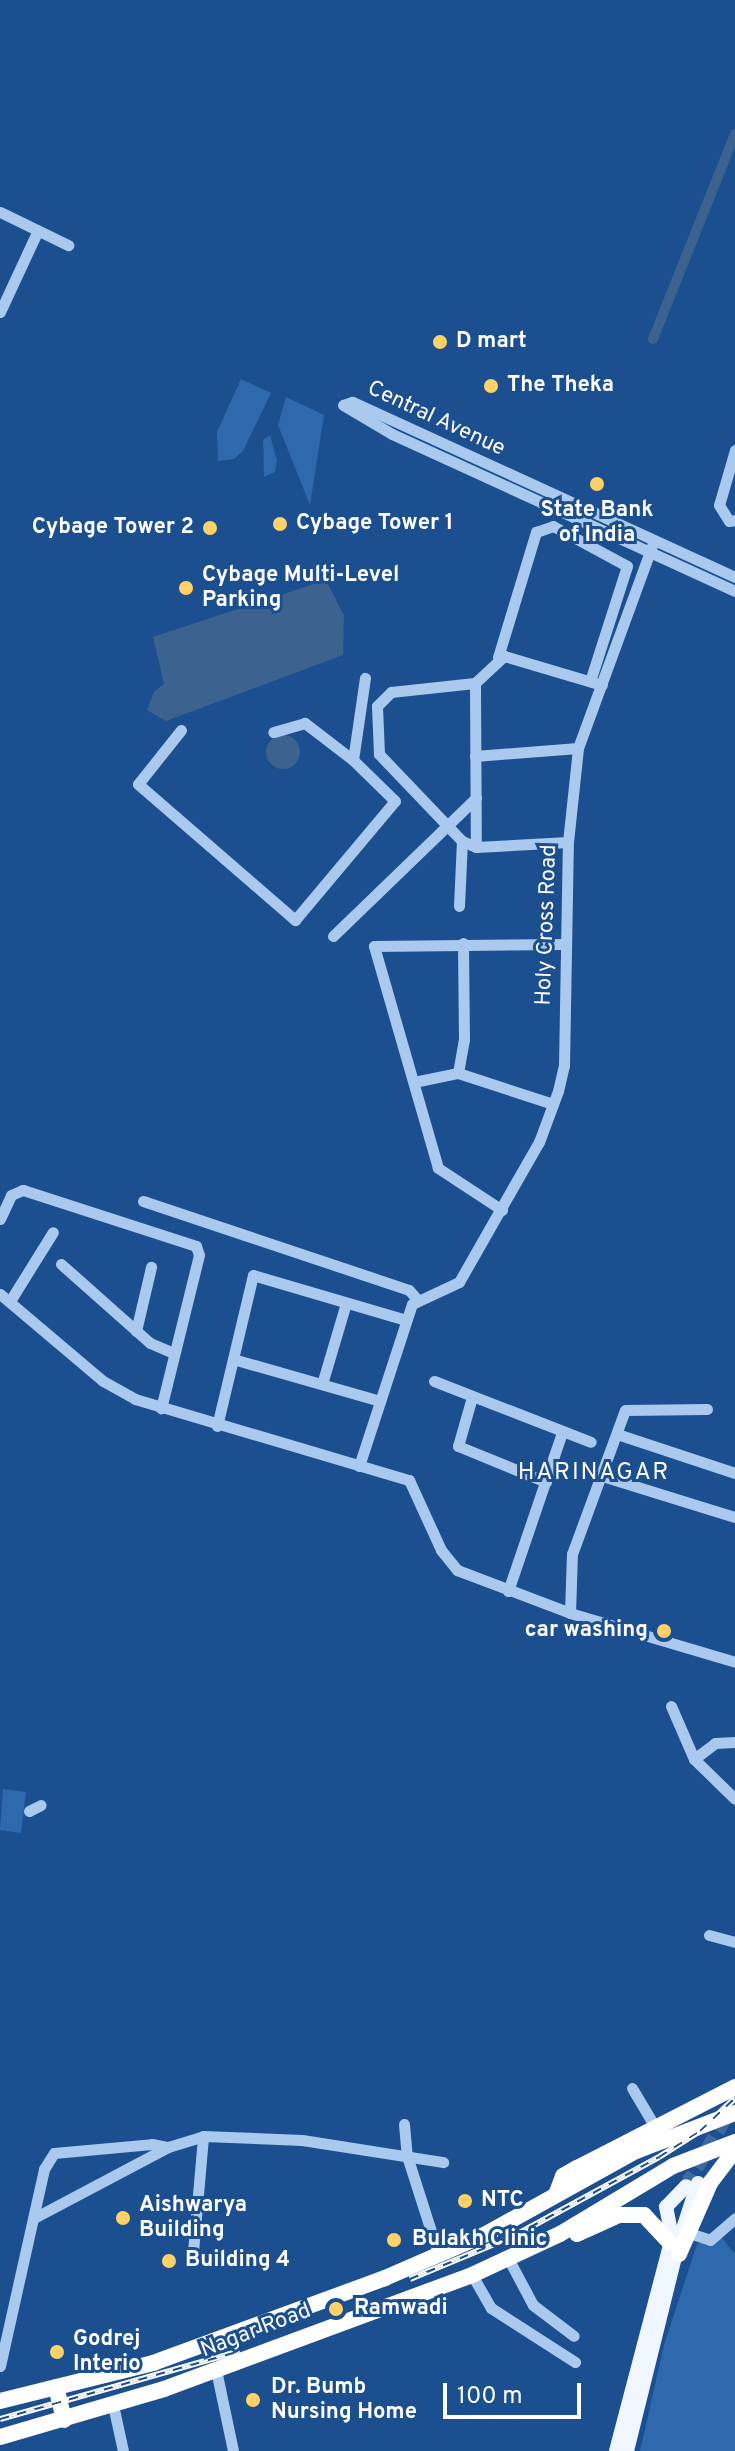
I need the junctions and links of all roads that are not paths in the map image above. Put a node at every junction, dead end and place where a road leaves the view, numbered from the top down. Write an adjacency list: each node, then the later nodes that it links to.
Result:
1 (0, 212): 2 (street)
2 (38, 230): 3 (street); 4 (street)
3 (68, 245)
4 (0, 312)
5 (735, 450): 7 (street)
6 (447, 453): 6 (street, Central Avenue); 8 (street, Central Avenue)
7 (735, 520)
8 (650, 548): 9 (street, Central Avenue); 10 (street, Central Avenue); 14 (street, Holy Cross Road)
9 (735, 577)
10 (735, 591)
11 (498, 657): 13 (street); 14 (street); 14 (street)
12 (365, 678): 19 (street)
13 (475, 683): 18 (street); 21 (street)
14 (596, 683): 17 (street, Holy Cross Road)
15 (181, 730): 19 (street)
16 (273, 732): 19 (street)
17 (578, 748): 18 (street); 23 (street, Holy Cross Road)
18 (475, 756): 20 (street)
19 (353, 760)
20 (476, 798): 21 (street); 24 (street)
21 (445, 825): 22 (street); 26 (street)
22 (462, 841): 24 (street); 25 (street)
23 (568, 842): 24 (street); 28 (street, Holy Cross Road)
24 (476, 847)
25 (459, 906)
26 (333, 936)
27 (463, 943): 28 (street); 29 (street); 30 (street)
28 (564, 944): 31 (street, Holy Cross Road)
29 (458, 1073): 30 (street); 31 (street)
30 (414, 1082): 33 (street)
31 (553, 1104): 33 (street, Holy Cross Road)
32 (143, 1201): 39 (street)
33 (502, 1210): 39 (street, Holy Cross Road)
34 (0, 1219): 43 (street)
35 (53, 1232): 38 (street)
36 (61, 1264): 42 (street)
37 (151, 1267): 42 (street)
38 (5, 1298): 49 (street)
39 (416, 1298): 41 (street)
40 (346, 1303): 41 (street); 44 (street); 46 (street)
41 (406, 1320): 48 (street)
42 (136, 1331): 43 (street)
43 (174, 1353): 49 (street)
44 (233, 1359): 46 (street); 51 (street)
45 (434, 1381): 47 (street)
46 (322, 1384): 48 (street)
47 (472, 1397): 52 (street); 58 (street)
48 (380, 1401): 55 (street)
49 (161, 1408): 51 (street)
50 (707, 1409): 53 (street)
51 (217, 1426): 55 (street)
52 (562, 1432): 54 (street); 58 (street)
53 (617, 1434): 56 (street); 57 (street)
54 (591, 1442)
55 (359, 1466): 60 (street)
56 (735, 1473)
57 (599, 1475): 59 (street); 61 (street)
58 (546, 1482): 60 (street)
59 (735, 1517)
60 (508, 1591): 61 (street)
61 (570, 1613): 62 (street)
62 (735, 1662)
63 (671, 1706): 65 (street)
64 (735, 1742): 65 (street)
65 (694, 1759): 66 (street)
66 (735, 1799)
67 (41, 1805): 68 (street)
68 (29, 1811)
69 (709, 1935): 70 (street)
70 (735, 1942)
71 (735, 2087): 75 (highway)
72 (632, 2088): 75 (street)
73 (735, 2113): 75 (highway)
74 (404, 2124): 80 (street)
75 (659, 2134): 87 (highway, Nagar Road)
76 (203, 2136): 78 (street); 80 (street); 89 (street)
77 (735, 2142): 85 (highway, Nagar Road)
78 (168, 2147): 83 (street); 83 (street)
79 (735, 2150): 84 (highway)
80 (407, 2156): 81 (street); 87 (street)
81 (443, 2162)
82 (735, 2218): 84 (street)
83 (33, 2219): 93 (street)
84 (689, 2233): 86 (highway)
85 (551, 2238): 86 (highway); 88 (highway, Nagar Road)
86 (674, 2248): 86 (main road); 102 (main road); 103 (main road)
87 (439, 2256): 95 (highway, Nagar Road)
88 (508, 2258): 90 (highway, Nagar Road); 91 (street)
89 (192, 2263)
90 (472, 2275): 92 (street); 94 (highway, Nagar Road)
91 (574, 2336)
92 (575, 2362)
93 (0, 2366)
94 (216, 2370): 97 (highway, Nagar Road); 101 (street)
95 (56, 2387): 96 (highway, Nagar Road); 98 (highway)
96 (1, 2398)
97 (113, 2405): 98 (highway, Nagar Road); 100 (street)
98 (64, 2420): 99 (highway, Nagar Road)
99 (0, 2437)
100 (123, 2451)
101 (233, 2451)
102 (616, 2451)
103 (627, 2451)

